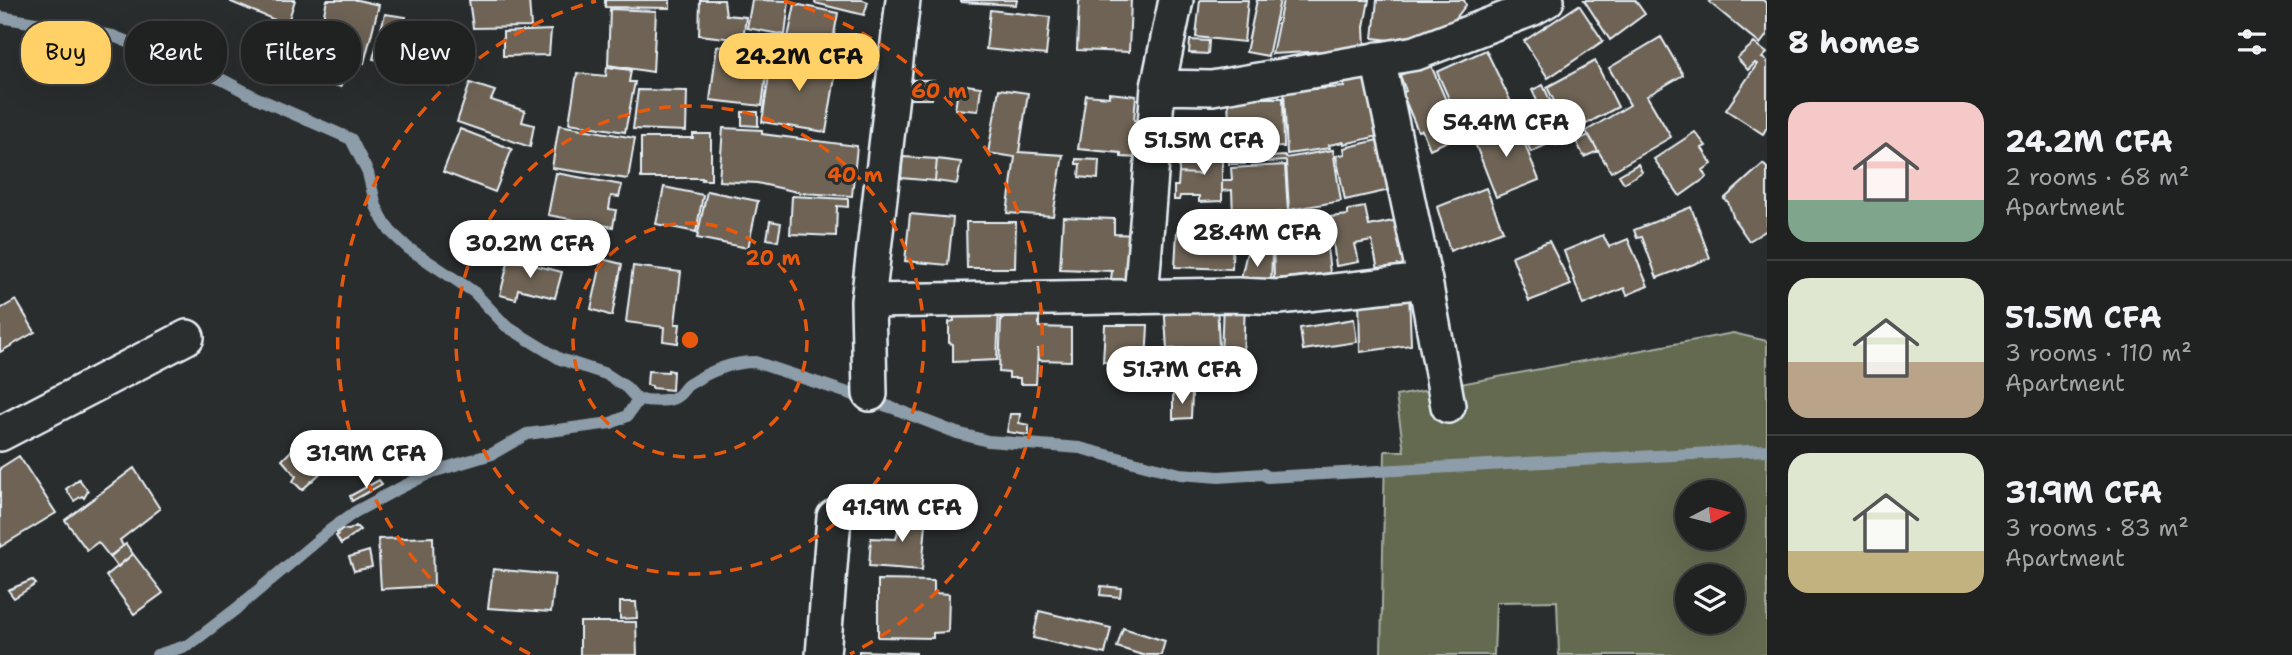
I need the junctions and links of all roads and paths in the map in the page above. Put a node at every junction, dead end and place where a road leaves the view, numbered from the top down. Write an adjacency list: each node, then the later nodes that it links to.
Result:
1 (903, 0): 8 (street)
2 (1176, 0): 5 (street)
3 (1547, 0): 4 (street)
4 (1378, 59): 5 (street); 6 (street)
5 (1158, 87): 7 (street)
6 (1425, 281): 7 (street); 11 (street)
7 (1141, 297): 8 (street)
8 (869, 301): 10 (street)
9 (187, 337): 12 (street)
10 (870, 394)
11 (1448, 406)
12 (0, 434)
13 (834, 517): 14 (street)
14 (823, 655)

